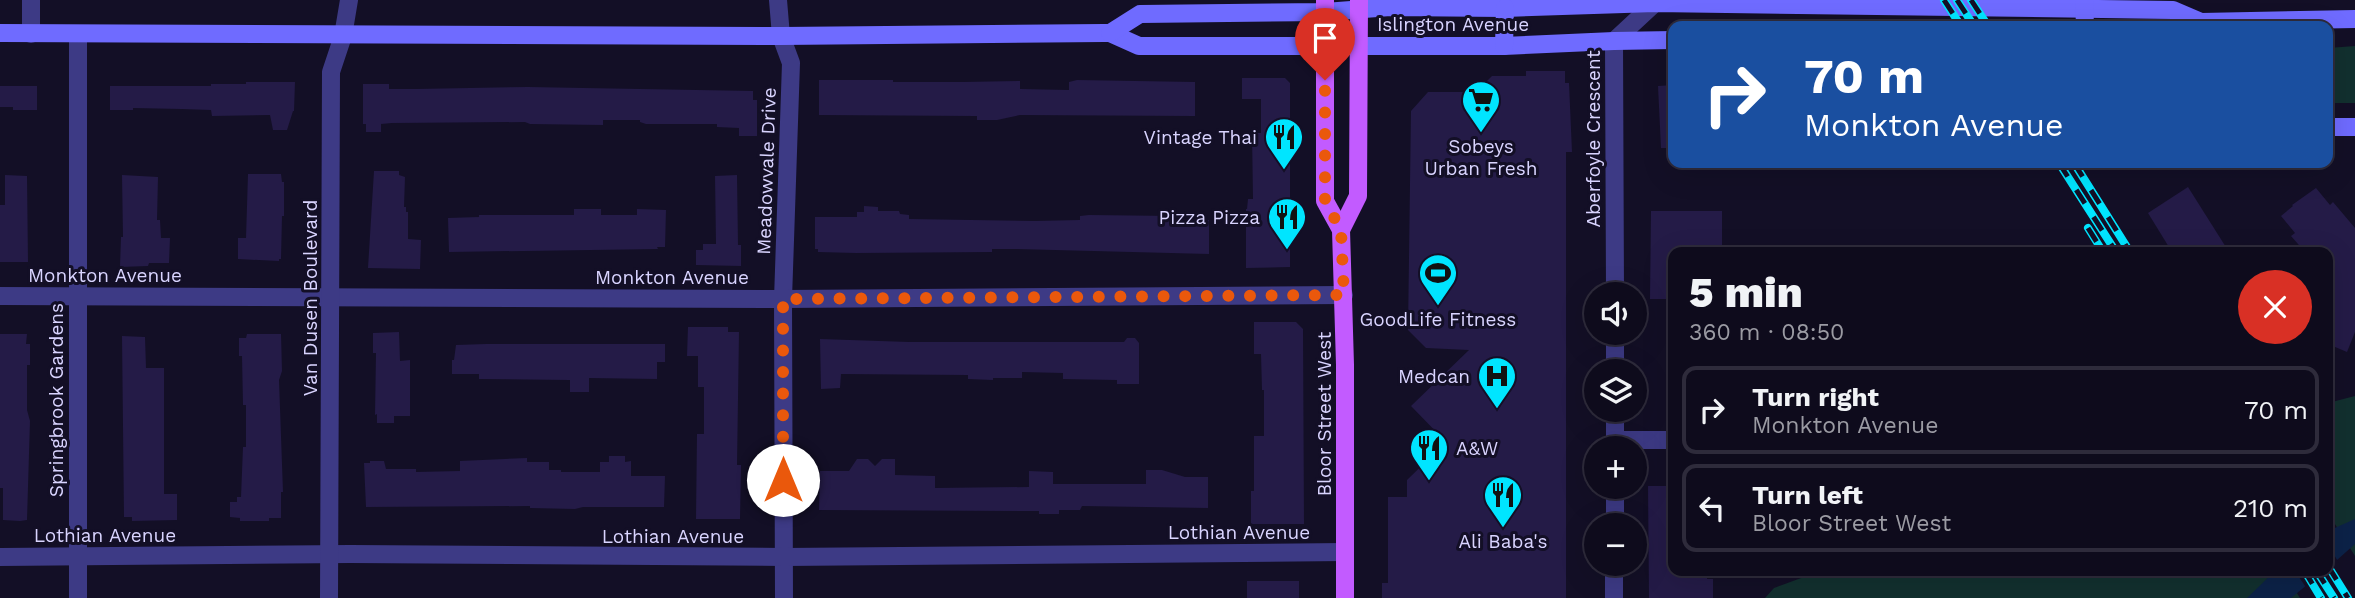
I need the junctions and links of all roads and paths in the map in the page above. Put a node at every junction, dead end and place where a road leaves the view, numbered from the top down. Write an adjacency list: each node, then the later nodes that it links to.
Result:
1 (31, 0): 15 (street)
2 (349, 0): 17 (street, Van Dusen Boulevard)
3 (779, 0): 18 (street, Meadowvale Drive)
4 (2084, 0): 10 (main road, bridge)
5 (1656, 3): 8 (main road, Islington Avenue); 11 (main road, Islington Avenue); 20 (street, Aberfoyle Crescent)
6 (1358, 5): 7 (main road, Islington Avenue); 8 (main road, Islington Avenue); 22 (main road, Bloor Street West)
7 (1325, 6): 14 (main road, Islington Avenue); 21 (main road, Bloor Street West)
8 (1505, 8): 23 (main road)
9 (2355, 19): 12 (main road, Islington Avenue)
10 (2085, 21)
11 (2192, 21)
12 (2292, 21)
13 (0, 33): 15 (main road, Islington Avenue)
14 (1110, 33): 18 (main road, Islington Avenue); 21 (main road, Islington Avenue)
15 (31, 34): 16 (main road, Islington Avenue)
16 (78, 35): 17 (main road, Islington Avenue); 28 (street, Springbrook Gardens)
17 (343, 36): 18 (main road, Islington Avenue); 31 (street, Van Dusen Boulevard)
18 (781, 36): 32 (street, Meadowvale Drive)
19 (1668, 40): 20 (main road, Islington Avenue)
20 (1614, 41): 23 (main road, Islington Avenue); 27 (street, Aberfoyle Crescent)
21 (1325, 45): 22 (main road, Islington Avenue); 26 (main road, Bloor Street West)
22 (1358, 45): 23 (main road, Islington Avenue); 26 (main road, Bloor Street West)
23 (1504, 46)
24 (2333, 127): 25 (main road)
25 (2355, 127)
26 (1341, 230): 29 (main road, Bloor Street West)
27 (1615, 282)
28 (76, 295): 30 (street, Monkton Avenue); 31 (street, Monkton Avenue); 38 (street, Springbrook Gardens)
29 (1344, 295): 32 (street, Monkton Avenue); 35 (main road, Bloor Street West)
30 (0, 296)
31 (330, 297): 32 (street, Monkton Avenue); 36 (street, Van Dusen Boulevard)
32 (783, 299): 39 (street, Meadowvale Drive)
33 (1668, 440): 34 (street)
34 (1647, 442)
35 (1345, 552): 39 (street, Lothian Avenue); 44 (main road, Bloor Street West)
36 (329, 554): 38 (street, Lothian Avenue); 39 (street, Lothian Avenue); 42 (street, Van Dusen Boulevard)
37 (0, 556): 38 (street, Lothian Avenue)
38 (77, 556): 41 (street, Springbrook Gardens)
39 (784, 557): 43 (street, Meadowvale Drive)
40 (1614, 576): 45 (street)
41 (78, 598)
42 (329, 598)
43 (784, 598)
44 (1345, 598)
45 (1614, 598)

